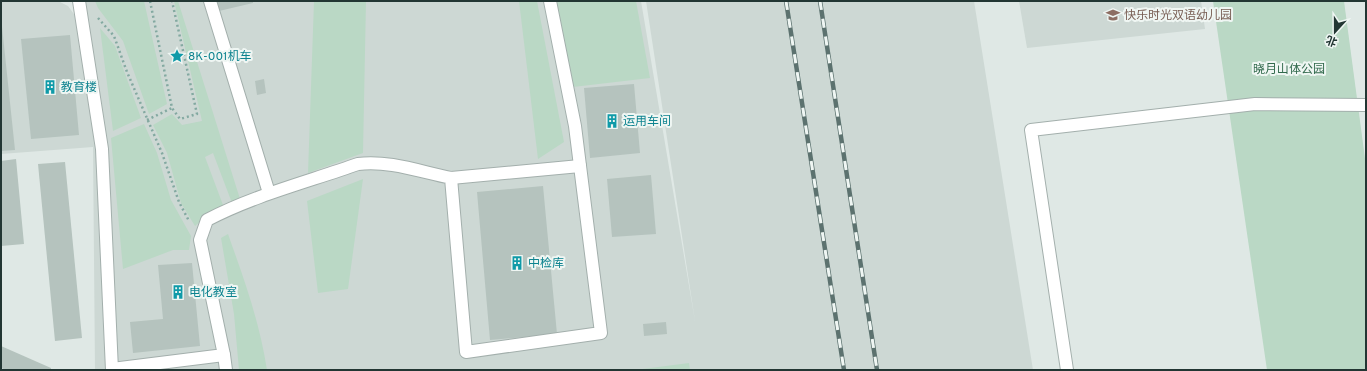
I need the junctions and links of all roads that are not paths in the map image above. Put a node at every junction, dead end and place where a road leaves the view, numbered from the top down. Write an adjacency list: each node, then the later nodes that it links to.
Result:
1 (79, 1): 9 (lane)
2 (210, 1): 7 (lane)
3 (550, 1): 5 (lane)
4 (1366, 105): 11 (lane)
5 (580, 166): 6 (lane); 6 (lane)
6 (451, 178): 7 (lane)
7 (269, 193): 8 (lane)
8 (224, 355): 9 (lane); 10 (lane)
9 (112, 370)
10 (226, 370)
11 (1067, 370)

